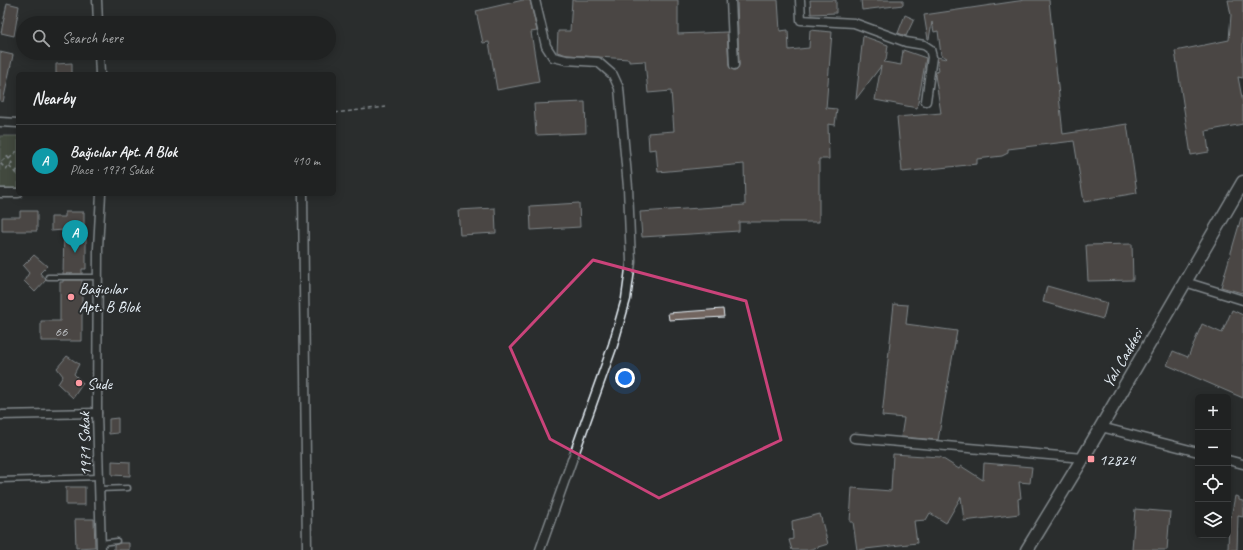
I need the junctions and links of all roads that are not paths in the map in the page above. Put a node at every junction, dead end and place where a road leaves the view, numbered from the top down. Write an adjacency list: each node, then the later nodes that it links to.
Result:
1 (97, 0): 5 (street)
2 (535, 0): 36 (street)
3 (731, 0): 7 (street)
4 (800, 0): 9 (street)
5 (98, 16)
6 (99, 60): 8 (street)
7 (734, 65)
8 (100, 72)
9 (926, 101)
10 (0, 122): 11 (street)
11 (16, 123)
12 (1243, 182): 19 (street, Yalı Caddesi)
13 (0, 193): 14 (street)
14 (16, 193)
15 (101, 196): 18 (street, 1971 Sokak)
16 (302, 196): 35 (street)
17 (48, 277): 18 (lane)
18 (99, 277): 21 (street, 1971 Sokak)
19 (1185, 282): 20 (street); 23 (street, Yalı Caddesi)
20 (1243, 300)
21 (97, 414): 22 (street); 29 (street, 1971 Sokak)
22 (0, 415)
23 (1101, 427): 25 (street); 26 (street, Yalı Caddesi)
24 (854, 438): 26 (street)
25 (1195, 451)
26 (1083, 458): 37 (street, Yalı Caddesi)
27 (1231, 461): 28 (street)
28 (1243, 464)
29 (99, 477): 30 (lane); 32 (street, 1971 Sokak)
30 (0, 480)
31 (128, 488): 32 (lane)
32 (99, 489): 34 (street, 1971 Sokak)
33 (117, 542): 34 (lane)
34 (101, 546)
35 (307, 550)
36 (540, 550)
37 (1028, 550)

